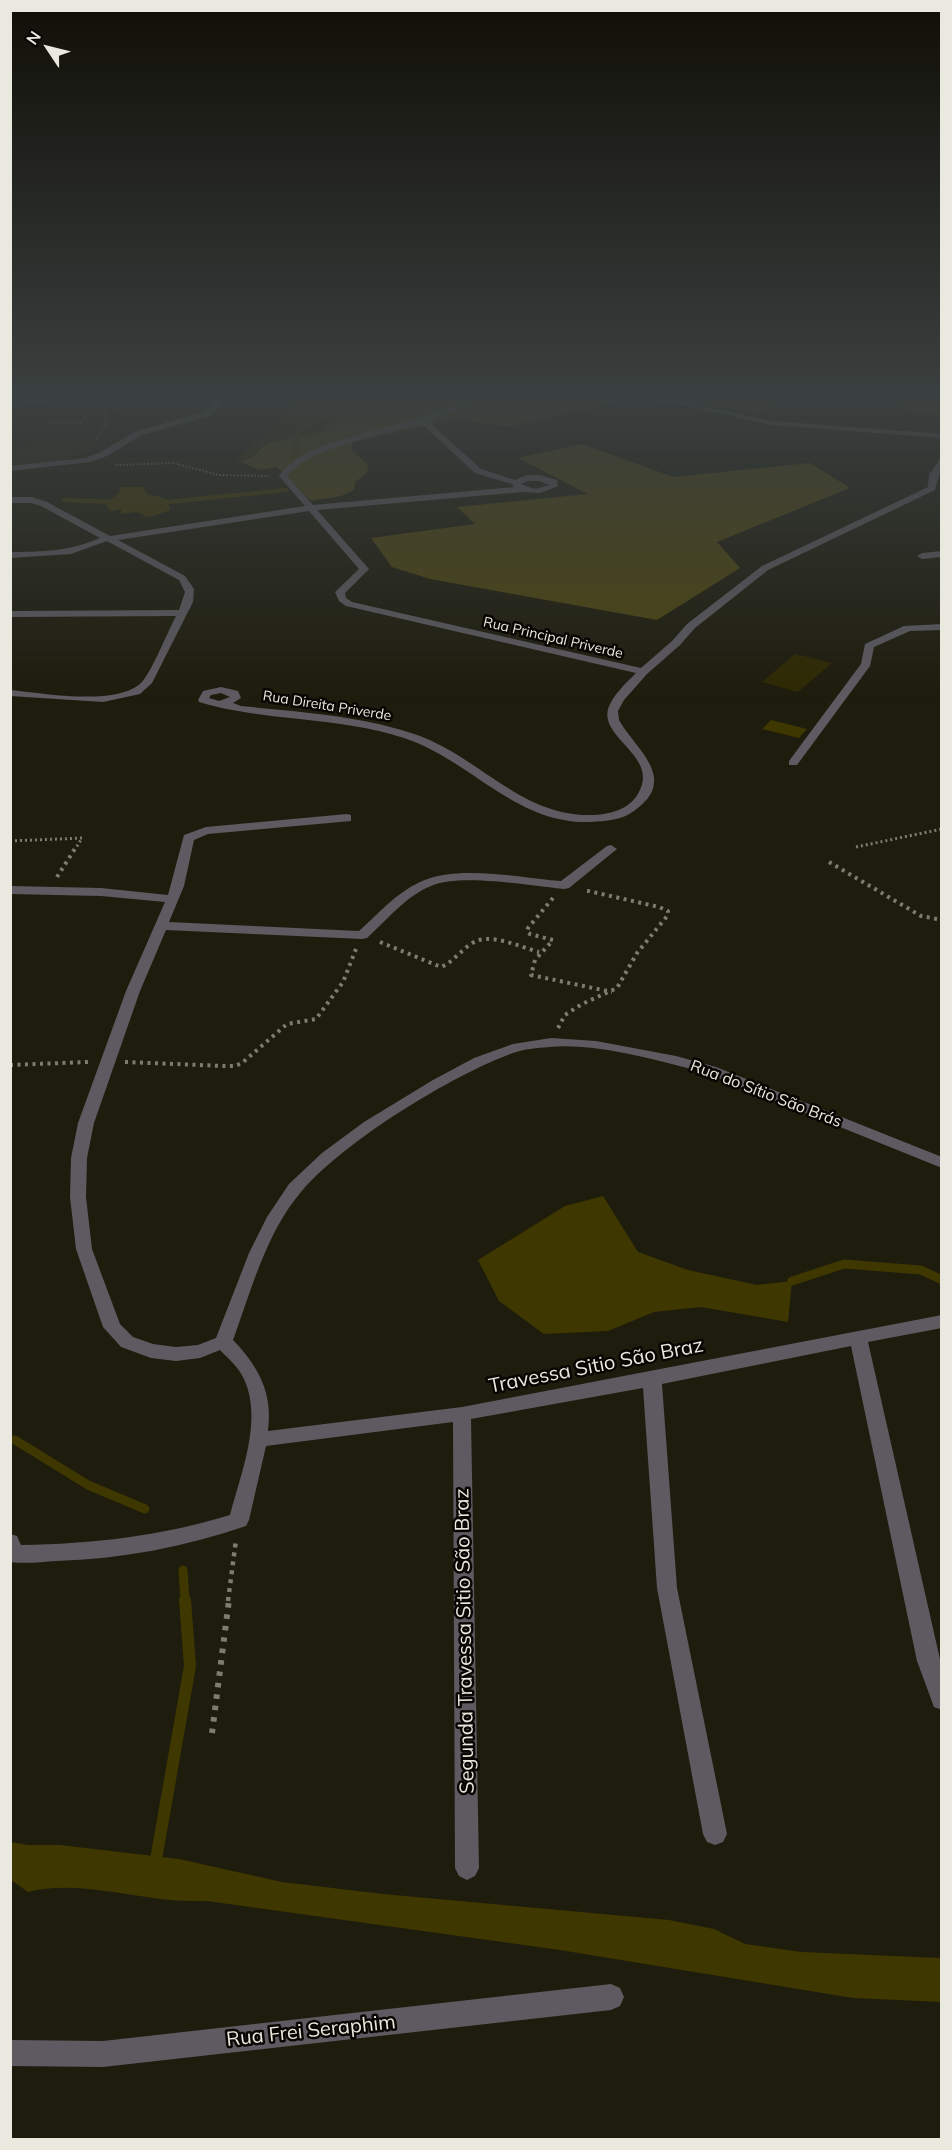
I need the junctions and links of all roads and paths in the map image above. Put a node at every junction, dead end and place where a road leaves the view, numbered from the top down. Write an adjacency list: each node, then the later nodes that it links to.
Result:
1 (302, 498): 5 (street)
2 (402, 498): 5 (street)
3 (915, 498): 13 (street, Rua Principal Priverde)
4 (10, 500): 6 (street)
5 (310, 508): 6 (street); 13 (street, Rua Principal Priverde)
6 (105, 539): 8 (street); 10 (street)
7 (942, 554): 9 (street)
8 (10, 555)
9 (922, 556)
10 (183, 613): 11 (street); 14 (street)
11 (10, 614)
12 (942, 627): 16 (street)
13 (643, 672): 15 (street, Rua Direita Priverde)
14 (10, 693)
15 (225, 704)
16 (793, 763)
17 (347, 818): 26 (street)
18 (942, 829): 20 (path)
19 (10, 841): 25 (path)
20 (856, 847)
21 (611, 849): 23 (street)
22 (830, 862): 27 (path)
23 (564, 885): 29 (street); 30 (path); 31 (path)
24 (10, 890): 25 (street)
25 (49, 890): 26 (street)
26 (172, 899): 28 (street)
27 (942, 920)
28 (160, 926): 29 (street); 33 (street)
29 (362, 935): 30 (path); 33 (path)
30 (539, 952): 31 (path)
31 (612, 992): 32 (path)
32 (551, 1042): 35 (street, Rua do Sítio São Brás); 38 (street, Rua do Sítio São Brás)
33 (107, 1061): 34 (path); 38 (street)
34 (10, 1065)
35 (942, 1163)
36 (942, 1321): 37 (street, Travessa Sitio São Braz)
37 (858, 1338): 39 (street, Travessa Sitio São Braz); 44 (street)
38 (223, 1342): 41 (street)
39 (652, 1379): 40 (street, Travessa Sitio São Braz); 46 (street)
40 (462, 1414): 41 (street, Travessa Sitio São Braz); 47 (street, Segunda Travessa Sitio São Braz)
41 (257, 1440): 42 (street)
42 (239, 1520): 43 (street); 45 (path)
43 (10, 1542)
44 (942, 1700)
45 (212, 1733)
46 (715, 1834)
47 (467, 1868)
48 (610, 1997): 49 (street, Rua Frei Seraphim)
49 (10, 2053)

